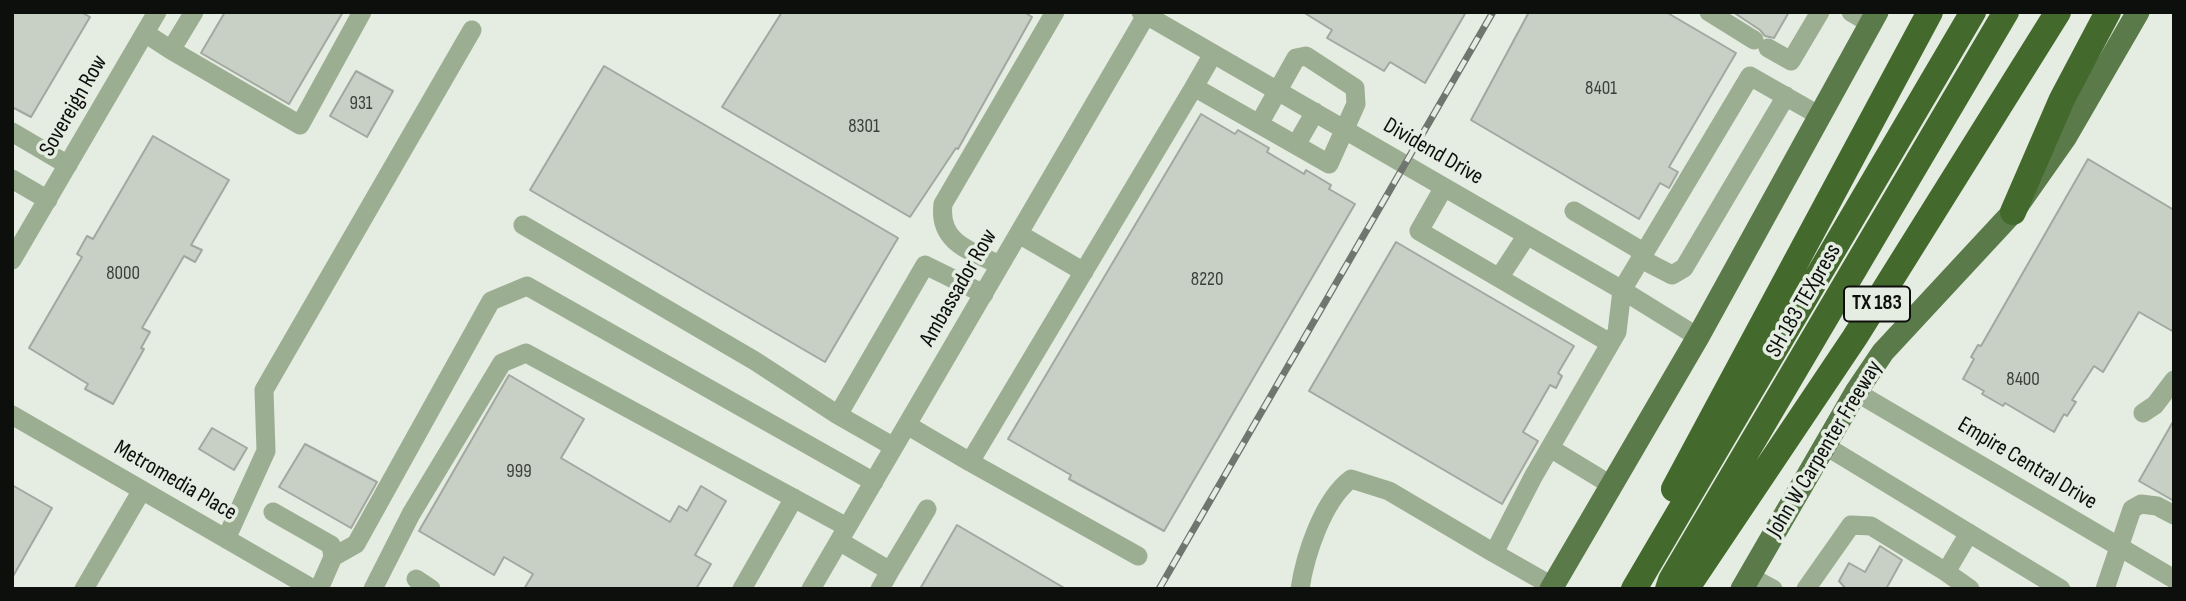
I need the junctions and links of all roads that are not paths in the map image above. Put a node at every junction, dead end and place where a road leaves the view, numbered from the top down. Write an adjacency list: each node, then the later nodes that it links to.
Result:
1 (157, 12): 16 (street, Sovereign Row)
2 (194, 12): 17 (street)
3 (362, 12): 17 (street)
4 (1055, 12): 39 (street)
5 (1709, 12): 6 (street)
6 (1820, 12)
7 (1930, 12): 83 (highway)
8 (1973, 12): 84 (highway, SH 183 TEXpress)
9 (2006, 12): 85 (highway, SH 183 TEXpress)
10 (2057, 12): 86 (highway, John W Carpenter Freeway / TX 183)
11 (2108, 12): 33 (highway)
12 (2138, 12): 33 (main road, John W Carpenter Freeway)
13 (1145, 13): 18 (street, Dividend Drive); 35 (street, Ambassador Row)
14 (1866, 16): 23 (main road)
15 (472, 30): 65 (street)
16 (145, 33): 17 (street); 28 (street, Sovereign Row)
17 (171, 50)
18 (1213, 54): 19 (street); 20 (street, Dividend Drive)
19 (1194, 87): 24 (street); 40 (street)
20 (1277, 90): 22 (street, Dividend Drive); 24 (street); 25 (street)
21 (1786, 96): 23 (street); 37 (street); 37 (street)
22 (1315, 112): 25 (street, Dividend Drive); 27 (street)
23 (1820, 116): 44 (main road)
24 (1259, 124): 27 (street)
25 (1345, 129): 27 (street); 30 (street, Dividend Drive)
26 (12, 132): 28 (street)
27 (1296, 145)
28 (68, 165): 31 (street, Sovereign Row)
29 (12, 179): 31 (street)
30 (1444, 187): 36 (street, Dividend Drive); 41 (street)
31 (48, 200): 38 (street, Sovereign Row)
32 (1574, 211): 37 (street)
33 (2013, 212): 47 (main road, John W Carpenter Freeway)
34 (523, 225): 50 (street)
35 (1019, 234): 39 (street, Ambassador Row); 40 (street)
36 (1527, 235): 41 (street); 42 (street, Dividend Drive)
37 (1643, 256): 42 (street)
38 (12, 260)
39 (1000, 265): 43 (street, Ambassador Row)
40 (1084, 271): 55 (street)
41 (1499, 278): 45 (street)
42 (1622, 290): 44 (street, Dividend Drive); 45 (street)
43 (984, 294): 50 (street); 51 (street, Ambassador Row)
44 (1698, 337): 57 (main road)
45 (1610, 343): 54 (street)
46 (2174, 380): 48 (street)
47 (1856, 391): 52 (main road, John W Carpenter Freeway); 66 (street, Empire Central Drive)
48 (2143, 413)
49 (12, 415): 58 (street, Metromedia Place)
50 (838, 415): 53 (street)
51 (907, 425): 53 (street, Ambassador Row); 55 (street)
52 (1824, 445): 63 (street); 73 (main road, John W Carpenter Freeway)
53 (894, 447): 56 (street, Ambassador Row)
54 (1549, 448): 57 (street); 67 (street)
55 (970, 462): 68 (street)
56 (874, 482): 64 (street, Ambassador Row); 69 (street)
57 (1611, 485): 74 (main road)
58 (142, 490): 65 (street, Metromedia Place); 75 (street)
59 (794, 498): 64 (street); 78 (street); 79 (street)
60 (927, 509): 70 (street)
61 (274, 512): 69 (street)
62 (2174, 515): 66 (street)
63 (1969, 533): 71 (street); 90 (street)
64 (843, 534): 70 (street); 80 (street, Ambassador Row)
65 (226, 539): 76 (street, Metromedia Place)
66 (2119, 547): 72 (street, Empire Central Drive); 91 (street)
67 (1494, 552): 74 (street); 82 (street)
68 (1138, 556)
69 (333, 557): 77 (street)
70 (890, 571): 81 (street)
71 (1946, 572): 88 (street); 89 (street)
72 (2174, 579)
73 (1746, 583): 87 (street)
74 (1551, 587)
75 (83, 589)
76 (313, 589)
77 (319, 589)
78 (373, 589)
79 (742, 589)
80 (811, 589)
81 (880, 589)
82 (1300, 589)
83 (1620, 589)
84 (1634, 589)
85 (1668, 589)
86 (1686, 589)
87 (1773, 589)
88 (1806, 589)
89 (1970, 589)
90 (2061, 589)
91 (2105, 589)

